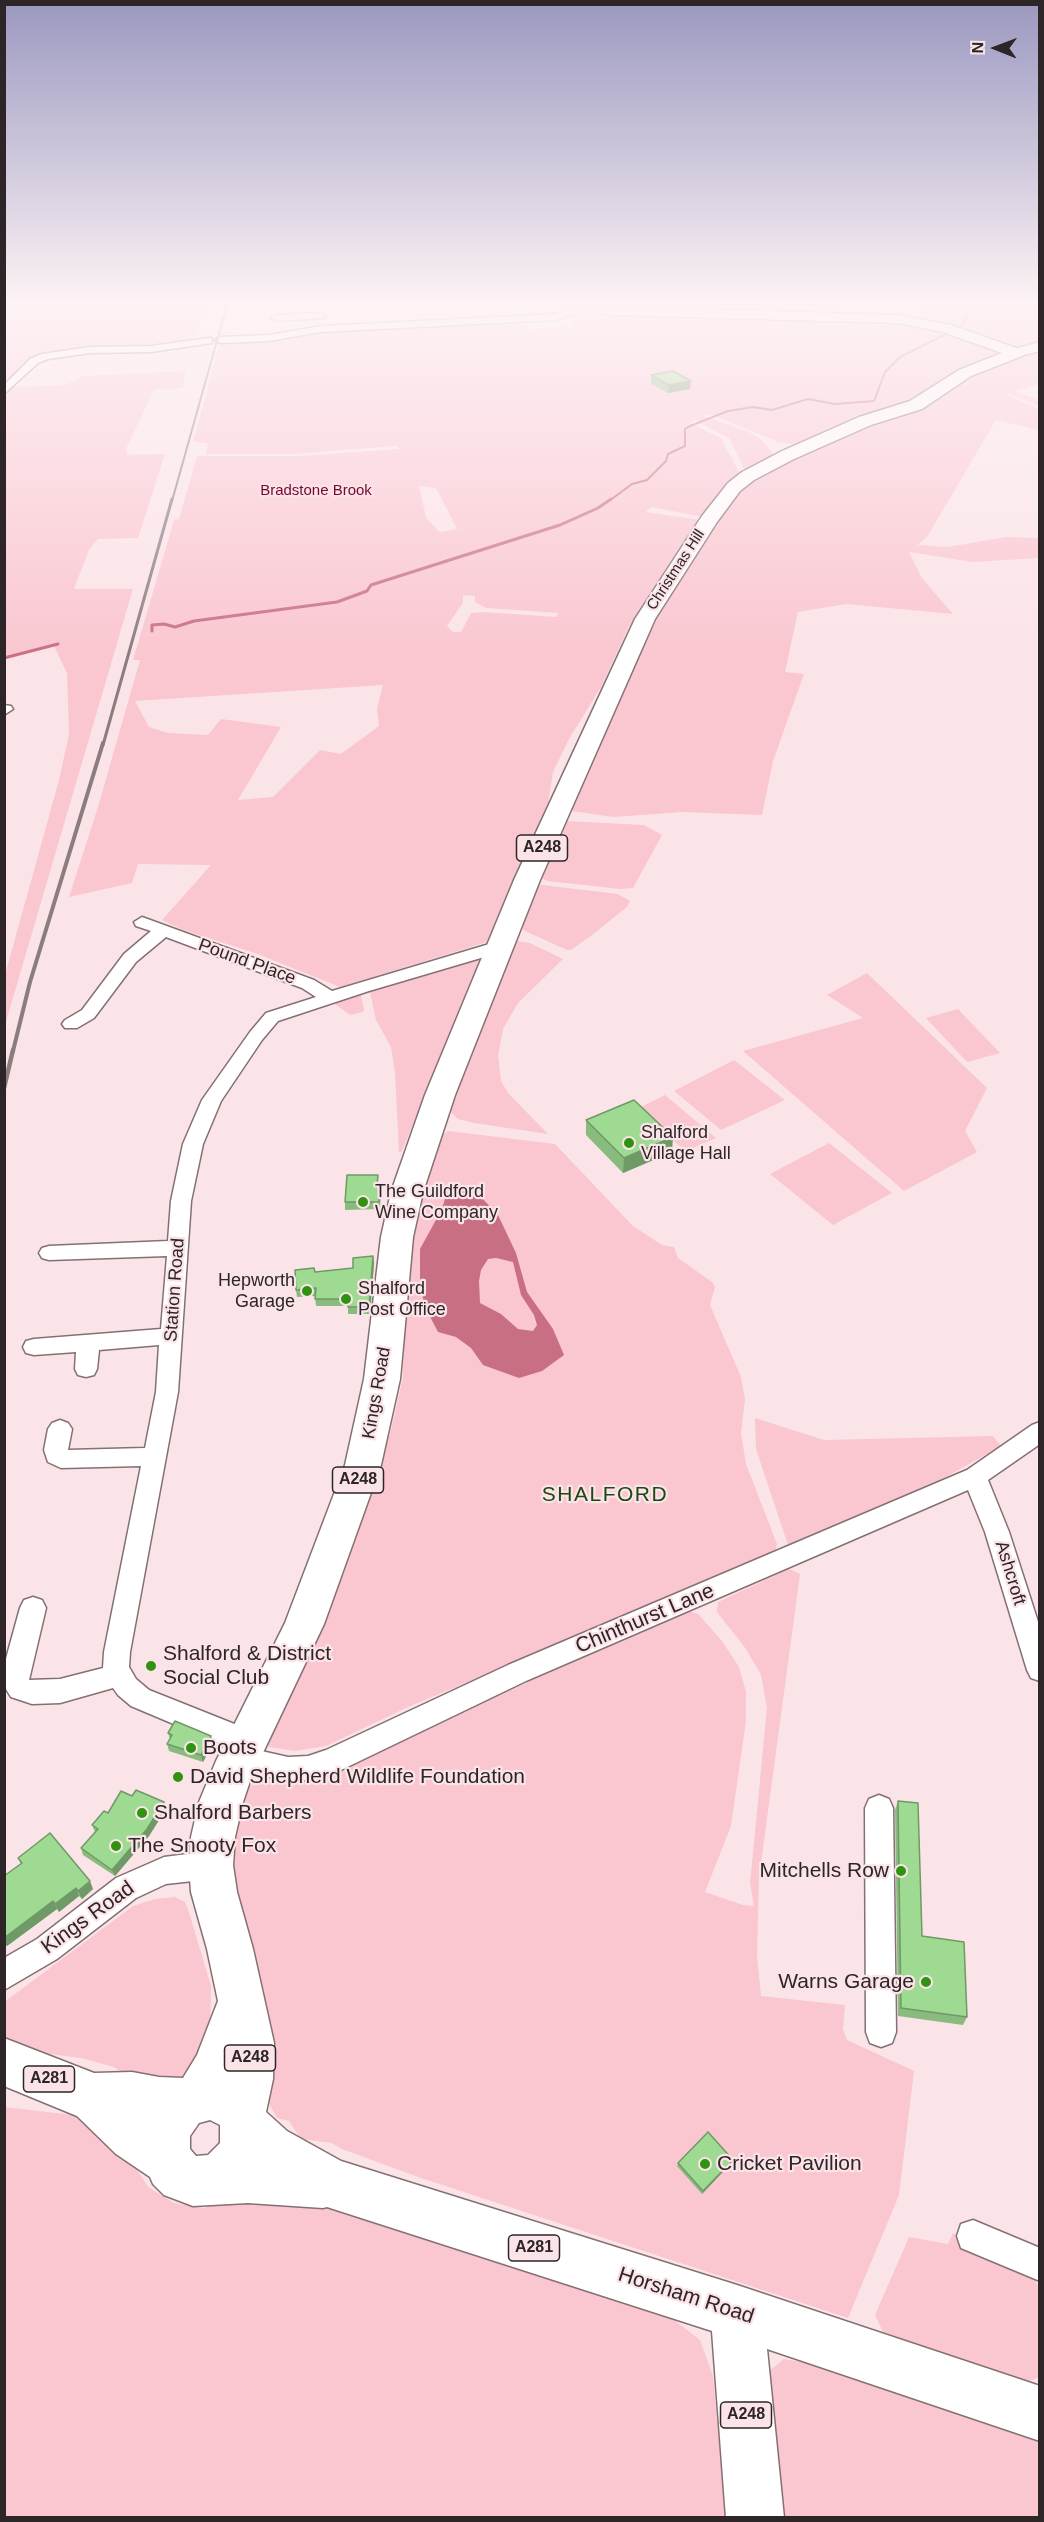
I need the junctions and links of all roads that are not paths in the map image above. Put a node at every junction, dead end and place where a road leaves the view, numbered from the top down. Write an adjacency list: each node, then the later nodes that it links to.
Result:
1 (861, 423): 4 (main road, Christmas Hill / A248)
2 (142, 922): 3 (street, Pound Place)
3 (162, 931): 5 (street, Pound Place); 6 (street)
4 (502, 946): 5 (street, Station Road); 20 (main road, Kings Road / A248)
5 (331, 998): 7 (street, Station Road)
6 (71, 1024)
7 (177, 1248): 8 (street); 9 (street, Station Road)
8 (49, 1253)
9 (171, 1336): 10 (street); 15 (street, Station Road)
10 (88, 1342): 11 (street); 12 (street)
11 (34, 1347)
12 (86, 1370)
13 (60, 1429): 15 (street)
14 (1040, 1431): 16 (street, Chinthurst Lane)
15 (154, 1457): 19 (street, Station Road)
16 (975, 1477): 18 (street, Ashcroft); 20 (street, Chinthurst Lane)
17 (33, 1608): 19 (street)
18 (1040, 1670)
19 (118, 1675): 20 (street)
20 (243, 1751): 22 (main road, Kings Road / A248)
21 (879, 1808): 24 (street)
22 (211, 1865): 23 (street, Kings Road); 27 (main road, Kings Road / A248)
23 (4, 1975)
24 (881, 2032)
25 (4, 2062): 26 (main road, A281)
26 (94, 2098): 27 (main road, A281); 28 (main road, A281)
27 (218, 2110): 28 (main road); 29 (main road); 30 (main road, Horsham Road / A281)
28 (167, 2159): 29 (main road)
29 (214, 2180): 30 (main road, Horsham Road / A281)
30 (331, 2183): 33 (main road, Horsham Road / A281)
31 (973, 2236): 32 (street)
32 (1040, 2265)
33 (738, 2312): 34 (main road, Horsham Road / A281); 35 (main road, A248)
34 (1040, 2414)
35 (755, 2517)

